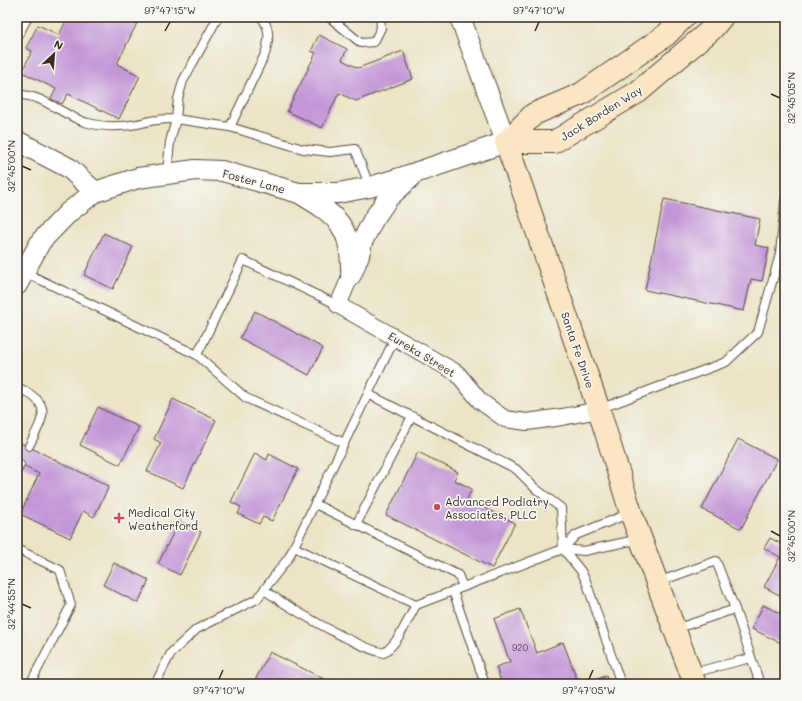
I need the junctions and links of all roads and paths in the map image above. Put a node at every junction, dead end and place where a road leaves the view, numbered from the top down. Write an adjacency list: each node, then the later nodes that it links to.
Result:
1 (28, 17): 9 (lane)
2 (218, 17): 11 (lane)
3 (261, 17): 12 (lane)
4 (329, 17): 5 (lane)
5 (380, 17)
6 (460, 17): 14 (street, Santa Fe Drive)
7 (684, 17): 14 (main road)
8 (722, 17): 14 (main road, Jack Borden Way)
9 (17, 37)
10 (17, 95): 11 (lane)
11 (176, 119): 12 (lane); 16 (lane)
12 (230, 127): 17 (lane)
13 (17, 141): 18 (street)
14 (506, 142): 15 (street, Foster Lane); 28 (main road, Santa Fe Drive)
15 (418, 172): 17 (street, Foster Lane); 21 (street)
16 (166, 174): 18 (street, Foster Lane); 19 (street, Foster Lane)
17 (370, 187): 19 (street, Foster Lane)
18 (95, 192): 22 (street, Foster Lane)
19 (299, 193): 21 (street)
20 (785, 201): 28 (lane)
21 (351, 275): 23 (street)
22 (20, 278): 25 (lane)
23 (338, 304): 24 (street, Eureka Street); 25 (lane)
24 (395, 338): 27 (lane); 28 (street, Eureka Street)
25 (197, 355): 30 (lane)
26 (17, 387): 31 (lane)
27 (368, 394): 29 (lane); 30 (lane)
28 (599, 410): 33 (main road, Santa Fe Drive)
29 (412, 416): 34 (lane); 38 (lane)
30 (344, 443): 32 (lane)
31 (29, 446)
32 (315, 504): 34 (lane); 36 (lane)
33 (631, 513): 35 (main road, Santa Fe Drive); 38 (lane)
34 (356, 525): 40 (lane)
35 (640, 539): 38 (lane); 39 (main road, Santa Fe Drive)
36 (294, 547): 41 (lane); 43 (lane)
37 (17, 549): 48 (lane)
38 (563, 549): 40 (lane); 51 (lane)
39 (657, 582): 44 (lane); 45 (main road, Santa Fe Drive)
40 (463, 587): 42 (lane)
41 (264, 590): 43 (lane); 49 (lane)
42 (453, 591): 43 (lane); 50 (lane)
43 (416, 605)
44 (734, 609): 45 (lane); 46 (lane)
45 (675, 630): 47 (main road, Santa Fe Drive)
46 (751, 658): 47 (lane); 52 (lane)
47 (693, 679)
48 (30, 684)
49 (155, 684)
50 (485, 684)
51 (621, 684)
52 (760, 684)

